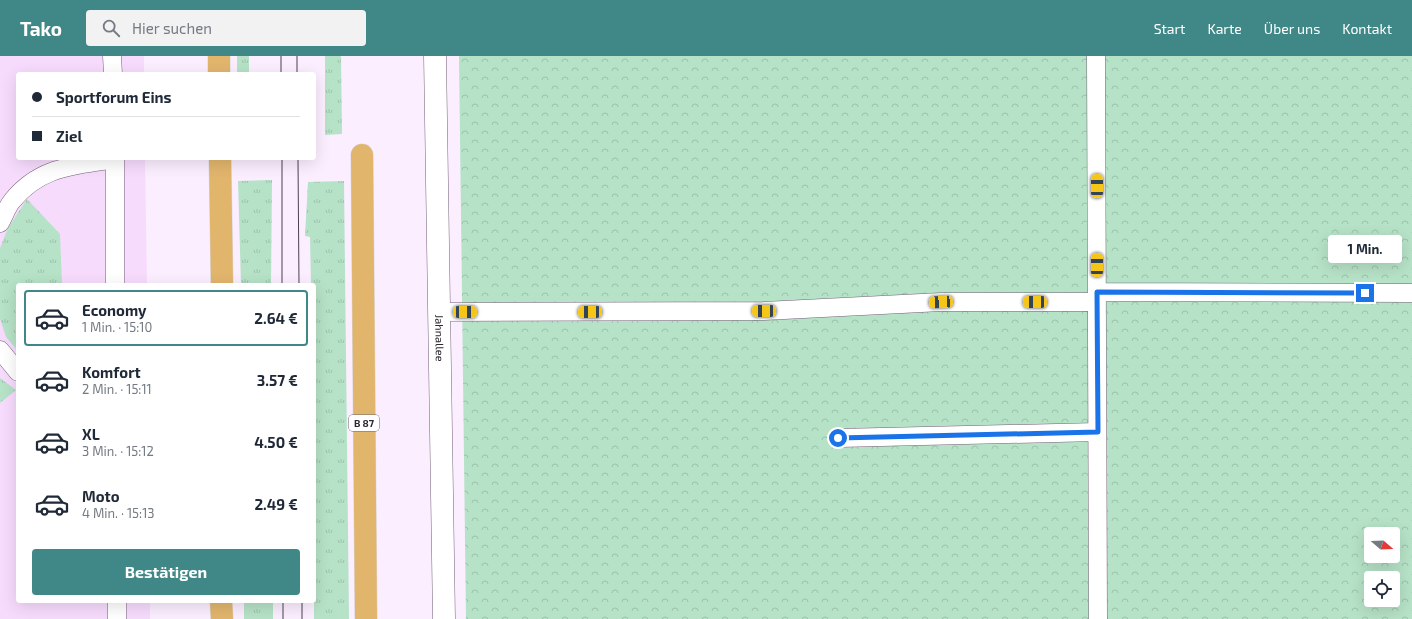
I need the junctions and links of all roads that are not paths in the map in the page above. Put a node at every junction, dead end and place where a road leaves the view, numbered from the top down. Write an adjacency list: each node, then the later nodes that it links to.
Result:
1 (112, 56): 5 (lane)
2 (219, 56): 6 (main road)
3 (435, 56): 16 (street, Jahnallee)
4 (1096, 56): 15 (lane)
5 (113, 72)
6 (219, 72)
7 (362, 155): 25 (main road, B 87)
8 (109, 160): 11 (lane)
9 (115, 160): 12 (lane)
10 (220, 160): 13 (main road)
11 (0, 223)
12 (115, 283)
13 (222, 283)
14 (1412, 293): 15 (lane)
15 (1097, 297): 16 (lane); 19 (lane)
16 (439, 312): 26 (street, Jahnallee)
17 (0, 350): 18 (lane)
18 (16, 370)
19 (1098, 432): 20 (lane); 27 (lane)
20 (838, 438)
21 (117, 603): 23 (lane)
22 (221, 603): 24 (main road)
23 (117, 619)
24 (222, 619)
25 (366, 619)
26 (444, 619)
27 (1098, 619)

